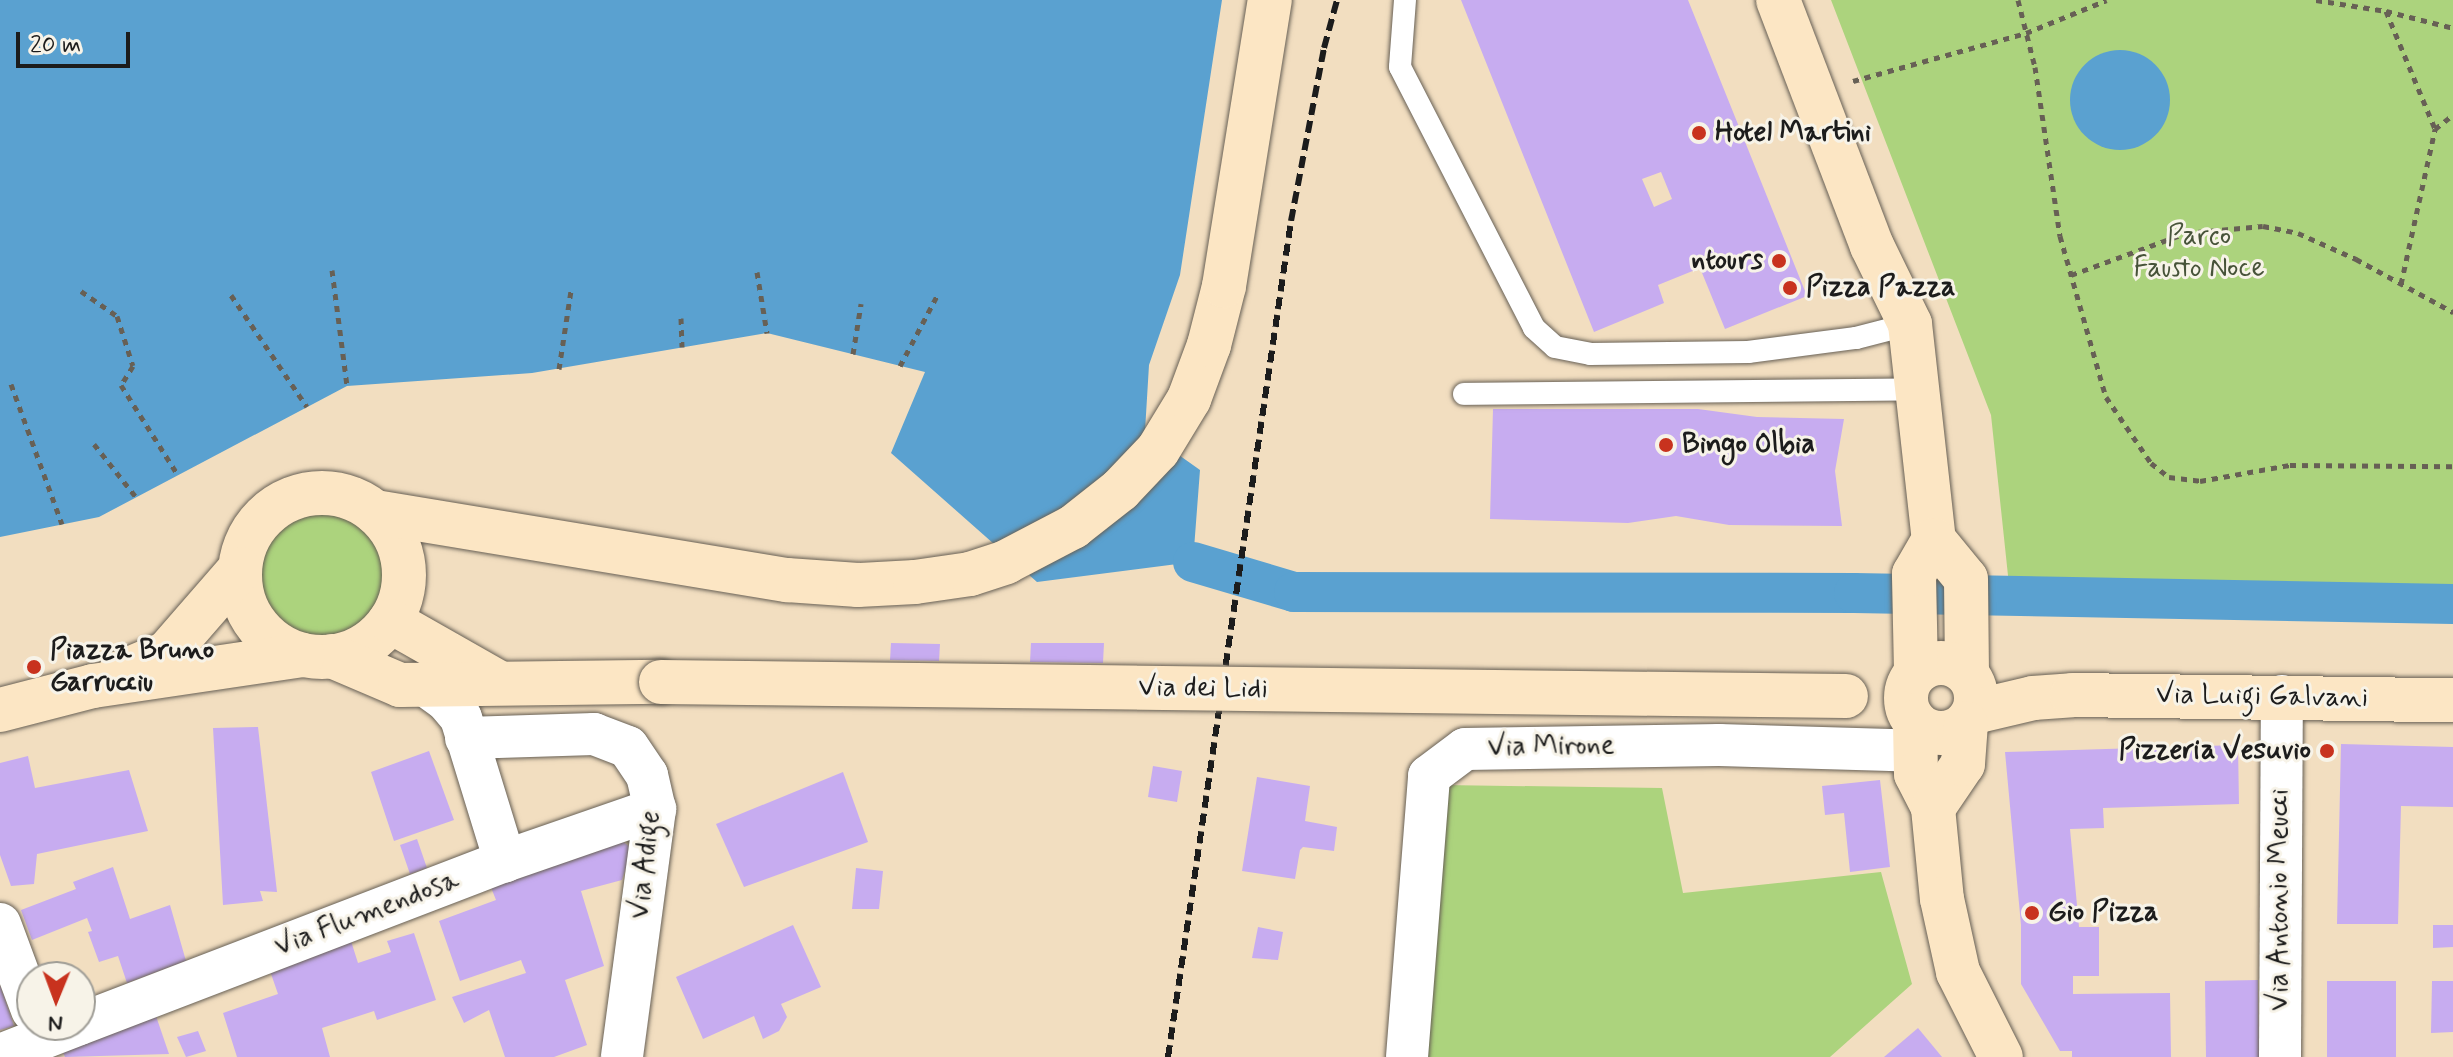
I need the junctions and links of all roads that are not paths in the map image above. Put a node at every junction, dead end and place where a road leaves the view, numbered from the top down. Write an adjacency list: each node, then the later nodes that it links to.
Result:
1 (1270, 0): 8 (main road)
2 (1405, 0): 4 (lane)
3 (1778, 0): 4 (main road)
4 (1910, 324): 5 (main road)
5 (1917, 389): 6 (lane); 9 (main road)
6 (1464, 394)
7 (375, 512): 8 (main road); 10 (main road); 11 (main road)
8 (503, 533): 10 (main road)
9 (1924, 557): 16 (main road); 18 (main road)
10 (405, 567): 12 (main road)
11 (240, 569): 13 (main road); 17 (main road)
12 (390, 621): 13 (main road); 14 (main road)
13 (318, 656): 15 (main road, Via dei Lidi); 17 (main road)
14 (500, 684): 15 (main road, Via dei Lidi); 18 (main road, Via dei Lidi, bridge)
15 (425, 685): 22 (street)
16 (1970, 685): 18 (main road); 18 (main road); 19 (main road, Via Luigi Galvani); 23 (main road)
17 (93, 686): 21 (main road)
18 (1913, 695): 23 (main road); 32 (street, Via Mirone)
19 (2282, 696): 20 (main road, Via Luigi Galvani); 34 (street, Via Antonio Meucci)
20 (2453, 700)
21 (0, 710)
22 (466, 738): 24 (street, Via Adige); 25 (street)
23 (1933, 808): 33 (main road)
24 (655, 809): 25 (street, Via Flumendosa); 31 (street, Via Adige)
25 (505, 861): 28 (street, Via Flumendosa)
26 (0, 924): 27 (street)
27 (18, 961)
28 (96, 1014)
29 (30, 1041): 30 (street, Via Flumendosa)
30 (0, 1055)
31 (622, 1057)
32 (1407, 1057)
33 (2001, 1057)
34 (2280, 1057)

